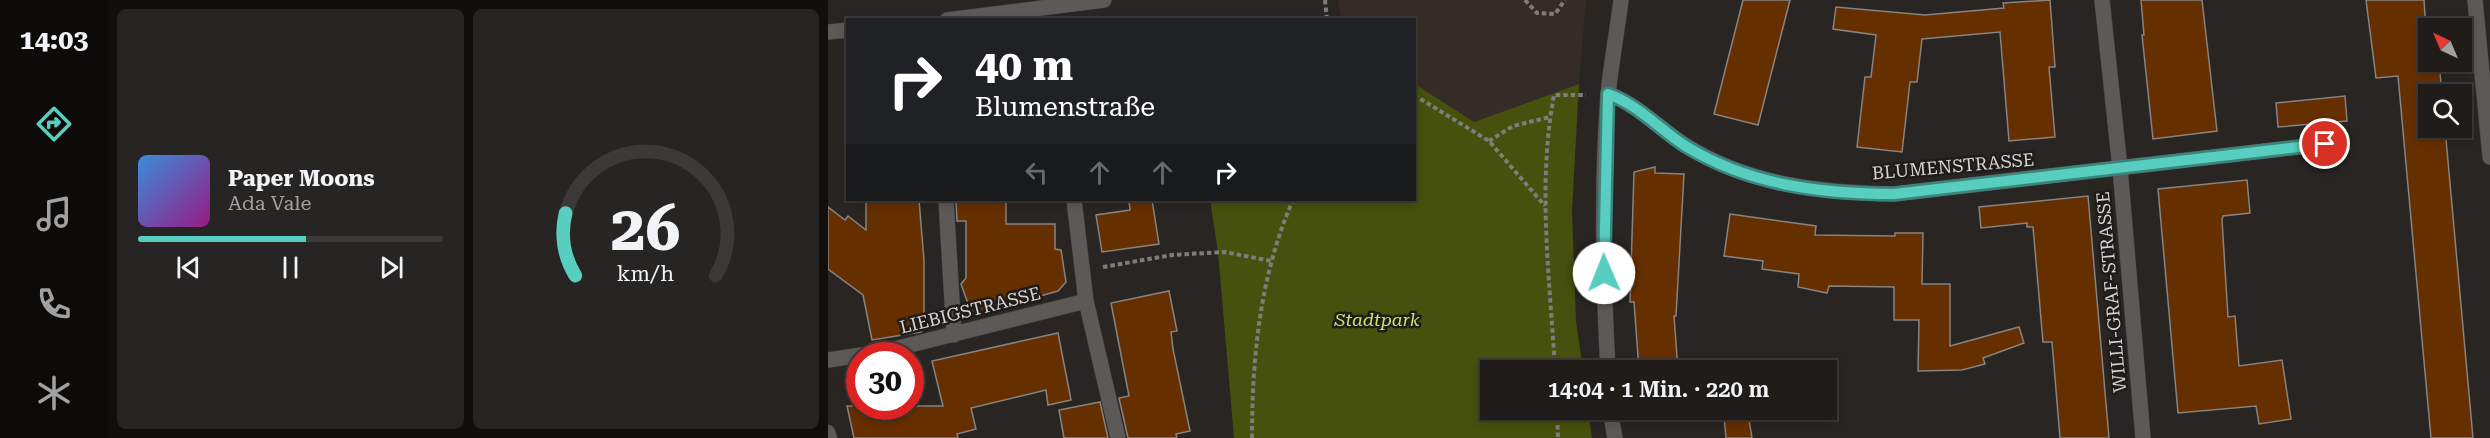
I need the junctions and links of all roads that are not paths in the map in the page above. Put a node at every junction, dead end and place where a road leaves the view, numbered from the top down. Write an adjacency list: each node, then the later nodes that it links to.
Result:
1 (1104, 0): 5 (street)
2 (1621, 0): 9 (street)
3 (2102, 0): 12 (street, WILLI-GRAF-STRASSE)
4 (2475, 0): 11 (street)
5 (1053, 8): 6 (street)
6 (965, 18)
7 (846, 30): 8 (street)
8 (828, 32)
9 (1608, 94): 12 (street, BLUMENSTRASSE); 18 (street)
10 (2325, 144): 12 (street, BLUMENSTRASSE)
11 (2490, 157)
12 (2120, 168): 24 (street, WILLI-GRAF-STRASSE)
13 (946, 201): 16 (street)
14 (1074, 201): 15 (street)
15 (1086, 301): 16 (street, LIEBIGSTRASSE); 22 (street)
16 (954, 335): 17 (street, LIEBIGSTRASSE)
17 (828, 360)
18 (1608, 360)
19 (1612, 420): 23 (street)
20 (828, 432): 21 (lane)
21 (830, 438)
22 (1118, 438)
23 (1615, 438)
24 (2143, 438)

